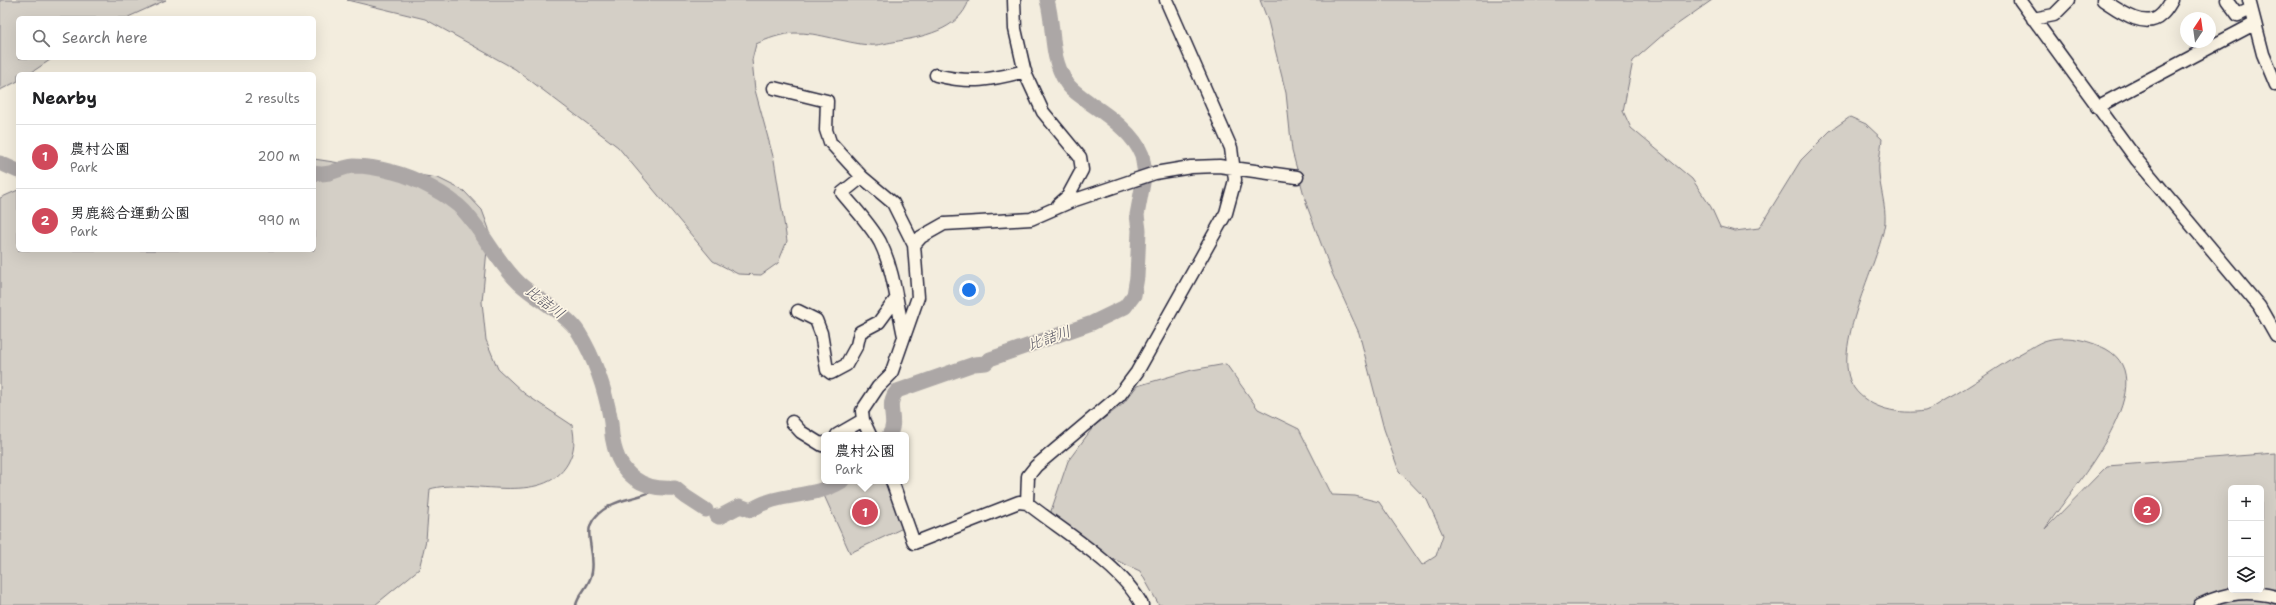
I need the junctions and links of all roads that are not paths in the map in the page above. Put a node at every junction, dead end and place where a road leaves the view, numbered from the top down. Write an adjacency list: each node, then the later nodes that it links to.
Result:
1 (1014, 0): 11 (street)
2 (1166, 0): 16 (street)
3 (2020, 0): 9 (street)
4 (2069, 0): 9 (street)
5 (2103, 0): 6 (street)
6 (2172, 0)
7 (2227, 0): 8 (street)
8 (2250, 4): 10 (street)
9 (2033, 19): 15 (street)
10 (2254, 24): 13 (street); 15 (street)
11 (1025, 71): 12 (street); 19 (street)
12 (936, 75)
13 (2276, 85)
14 (774, 88): 17 (street)
15 (2097, 107): 24 (street)
16 (1233, 167): 18 (street); 19 (street); 31 (street)
17 (862, 176): 20 (street); 21 (street)
18 (1297, 177)
19 (1054, 209): 20 (street)
20 (914, 245): 23 (street)
21 (896, 299): 22 (street); 23 (street)
22 (798, 311)
23 (904, 336): 25 (street)
24 (2276, 336)
25 (863, 420): 27 (street); 28 (street)
26 (792, 422): 29 (street)
27 (842, 432)
28 (869, 432)
29 (821, 444)
30 (893, 484): 31 (street)
31 (1027, 503): 33 (street)
32 (2276, 597): 34 (street)
33 (1142, 605)
34 (2200, 605)

